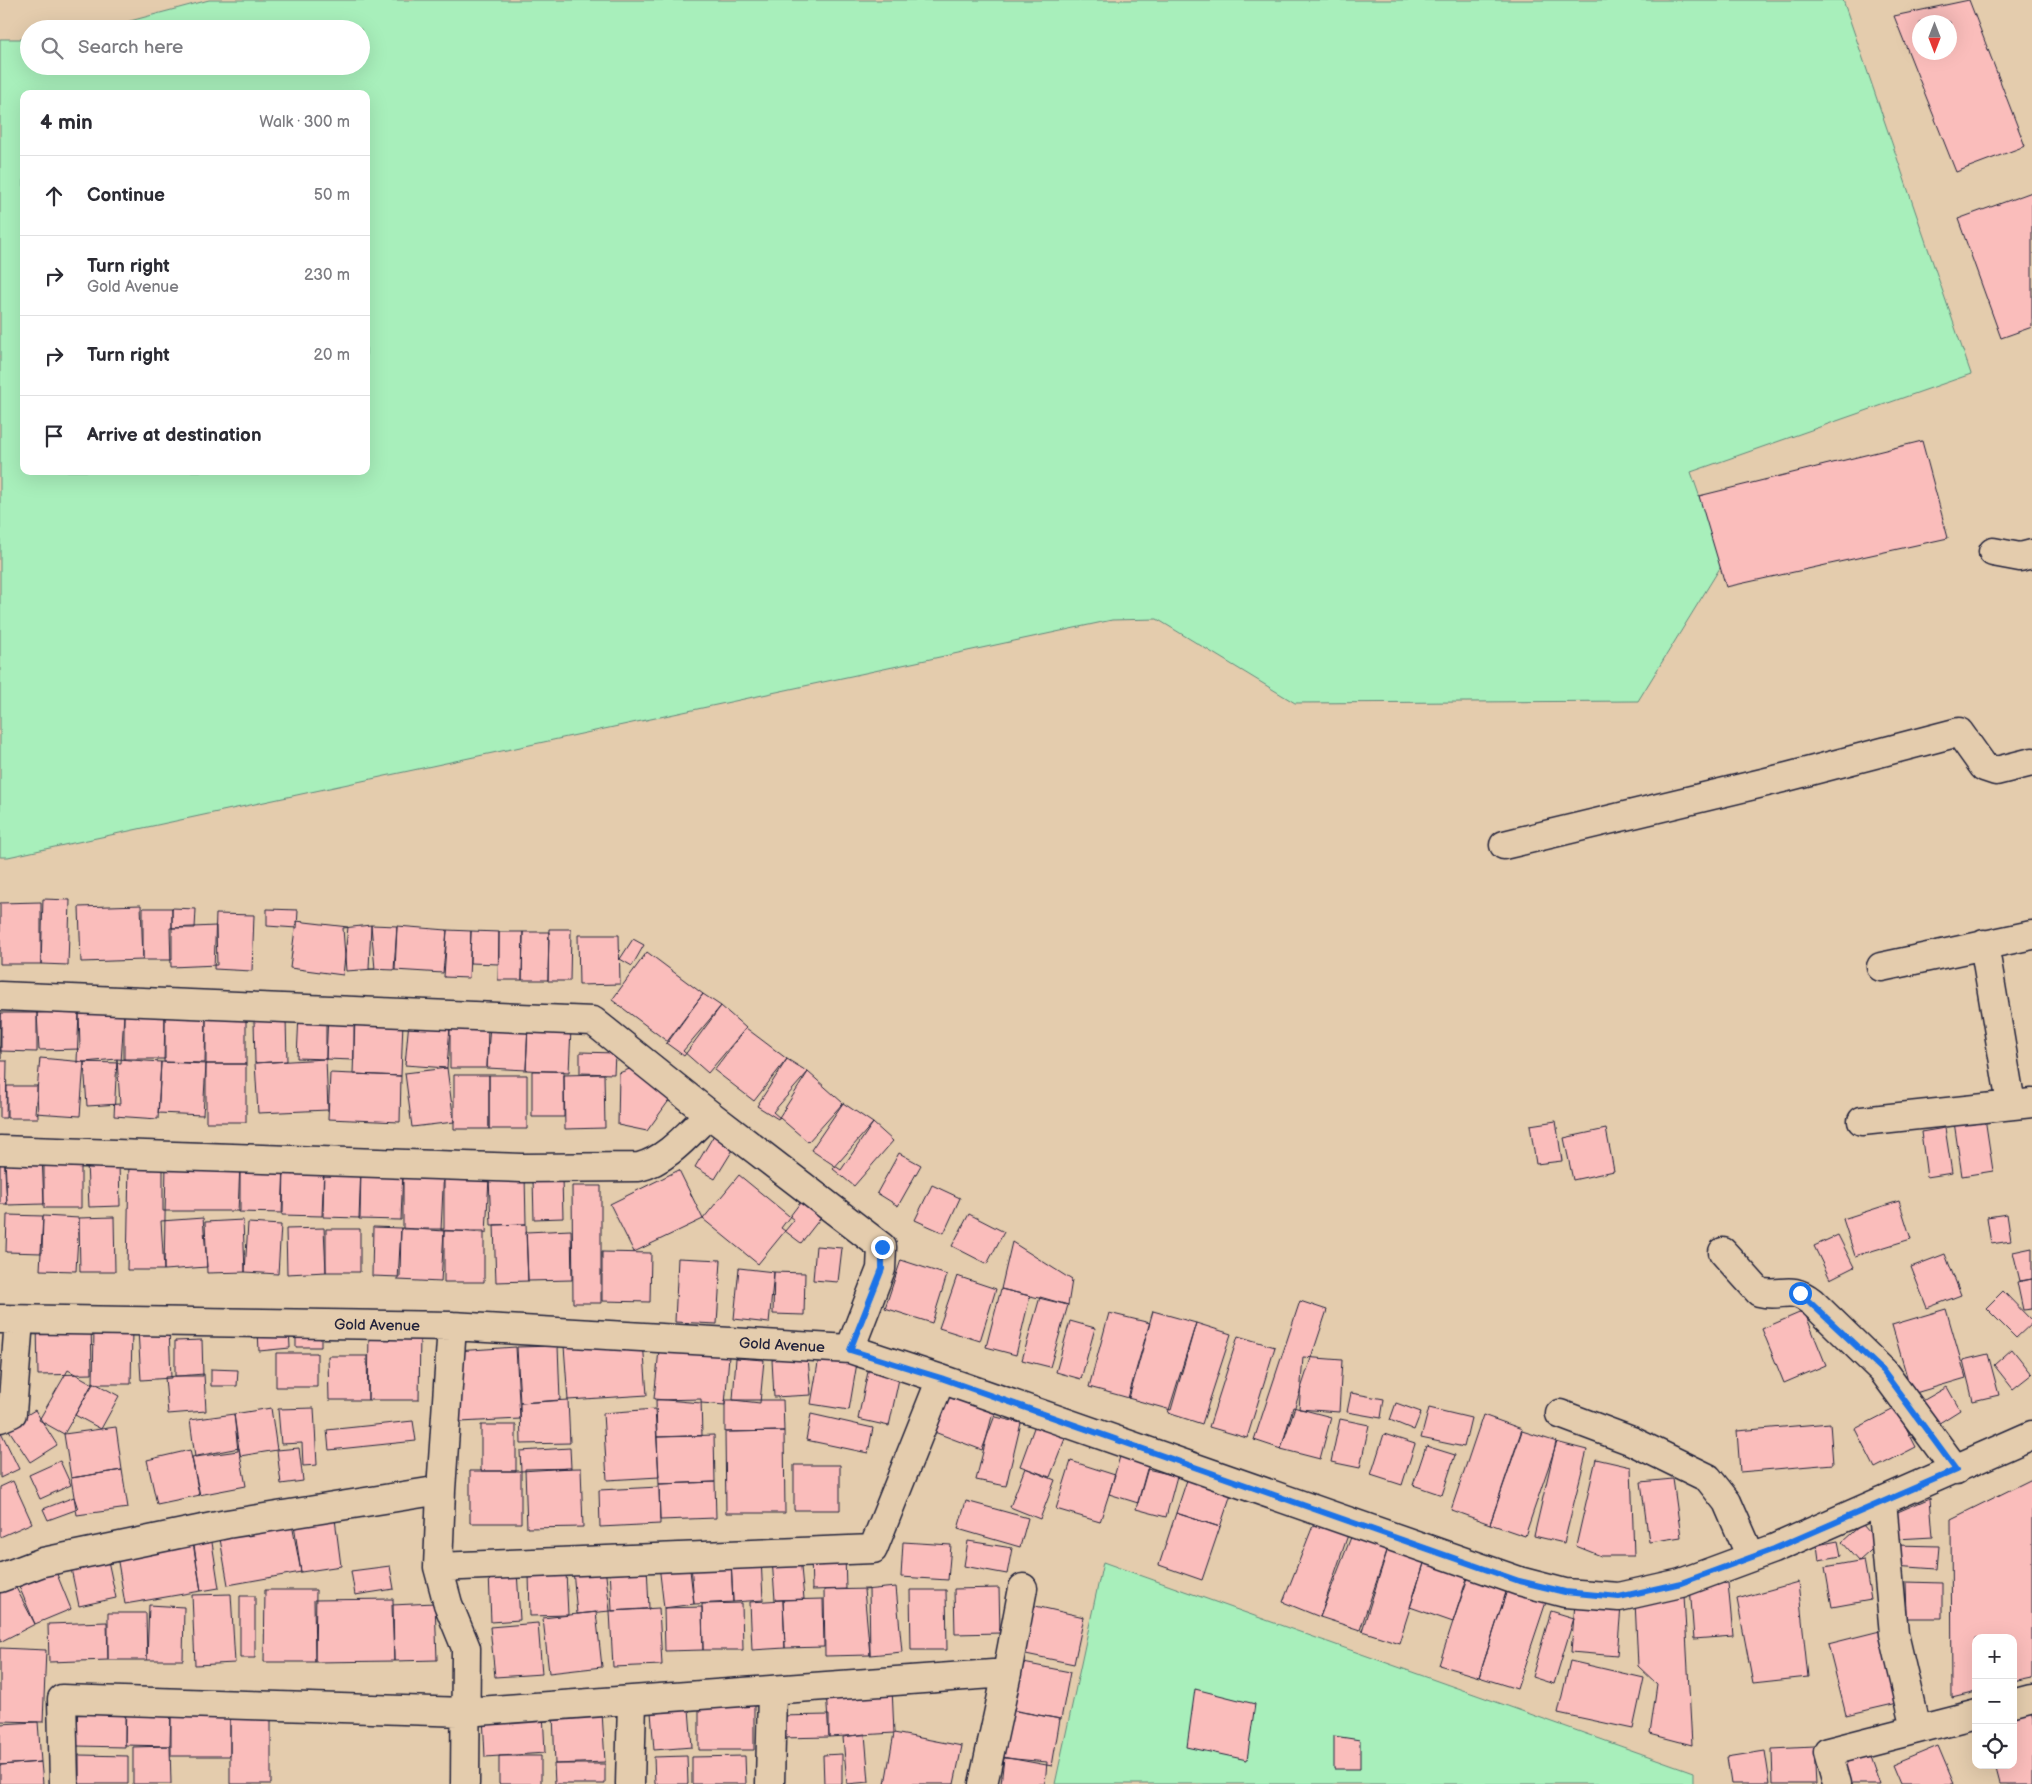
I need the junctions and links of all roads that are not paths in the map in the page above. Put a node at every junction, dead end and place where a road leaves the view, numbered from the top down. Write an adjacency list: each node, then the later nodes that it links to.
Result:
1 (1992, 552): 2 (street)
2 (2032, 554)
3 (2032, 762): 4 (street)
4 (1504, 846)
5 (2032, 934): 6 (street)
6 (1984, 944): 7 (street); 9 (street)
7 (1881, 967)
8 (0, 996): 10 (street)
9 (2022, 1104): 11 (street)
10 (709, 1114): 12 (street); 16 (street)
11 (1862, 1121)
12 (0, 1150)
13 (1723, 1252): 21 (street)
14 (9, 1319): 15 (street, Gold Avenue); 19 (street)
15 (452, 1326): 16 (street, Gold Avenue); 22 (street)
16 (850, 1350): 17 (street, Gold Avenue)
17 (941, 1378): 24 (street, Gold Avenue); 25 (street)
18 (1560, 1414): 24 (street)
19 (0, 1418)
20 (2032, 1435): 21 (street, Gold Avenue)
21 (1956, 1470): 23 (street, Gold Avenue)
22 (441, 1490): 25 (street); 26 (street)
23 (1882, 1502): 24 (street, Gold Avenue); 35 (street)
24 (1751, 1557)
25 (438, 1567): 33 (street)
26 (0, 1578)
27 (1023, 1588): 28 (street)
28 (1007, 1673): 29 (street); 40 (street)
29 (772, 1690): 31 (street); 39 (street)
30 (2032, 1699): 32 (street)
31 (632, 1700): 33 (street); 38 (street)
32 (2017, 1703)
33 (465, 1712): 36 (street); 37 (street)
34 (1972, 1715): 35 (street)
35 (1916, 1729): 41 (street)
36 (64, 1784)
37 (465, 1784)
38 (630, 1784)
39 (770, 1784)
40 (983, 1784)
41 (1837, 1784)

